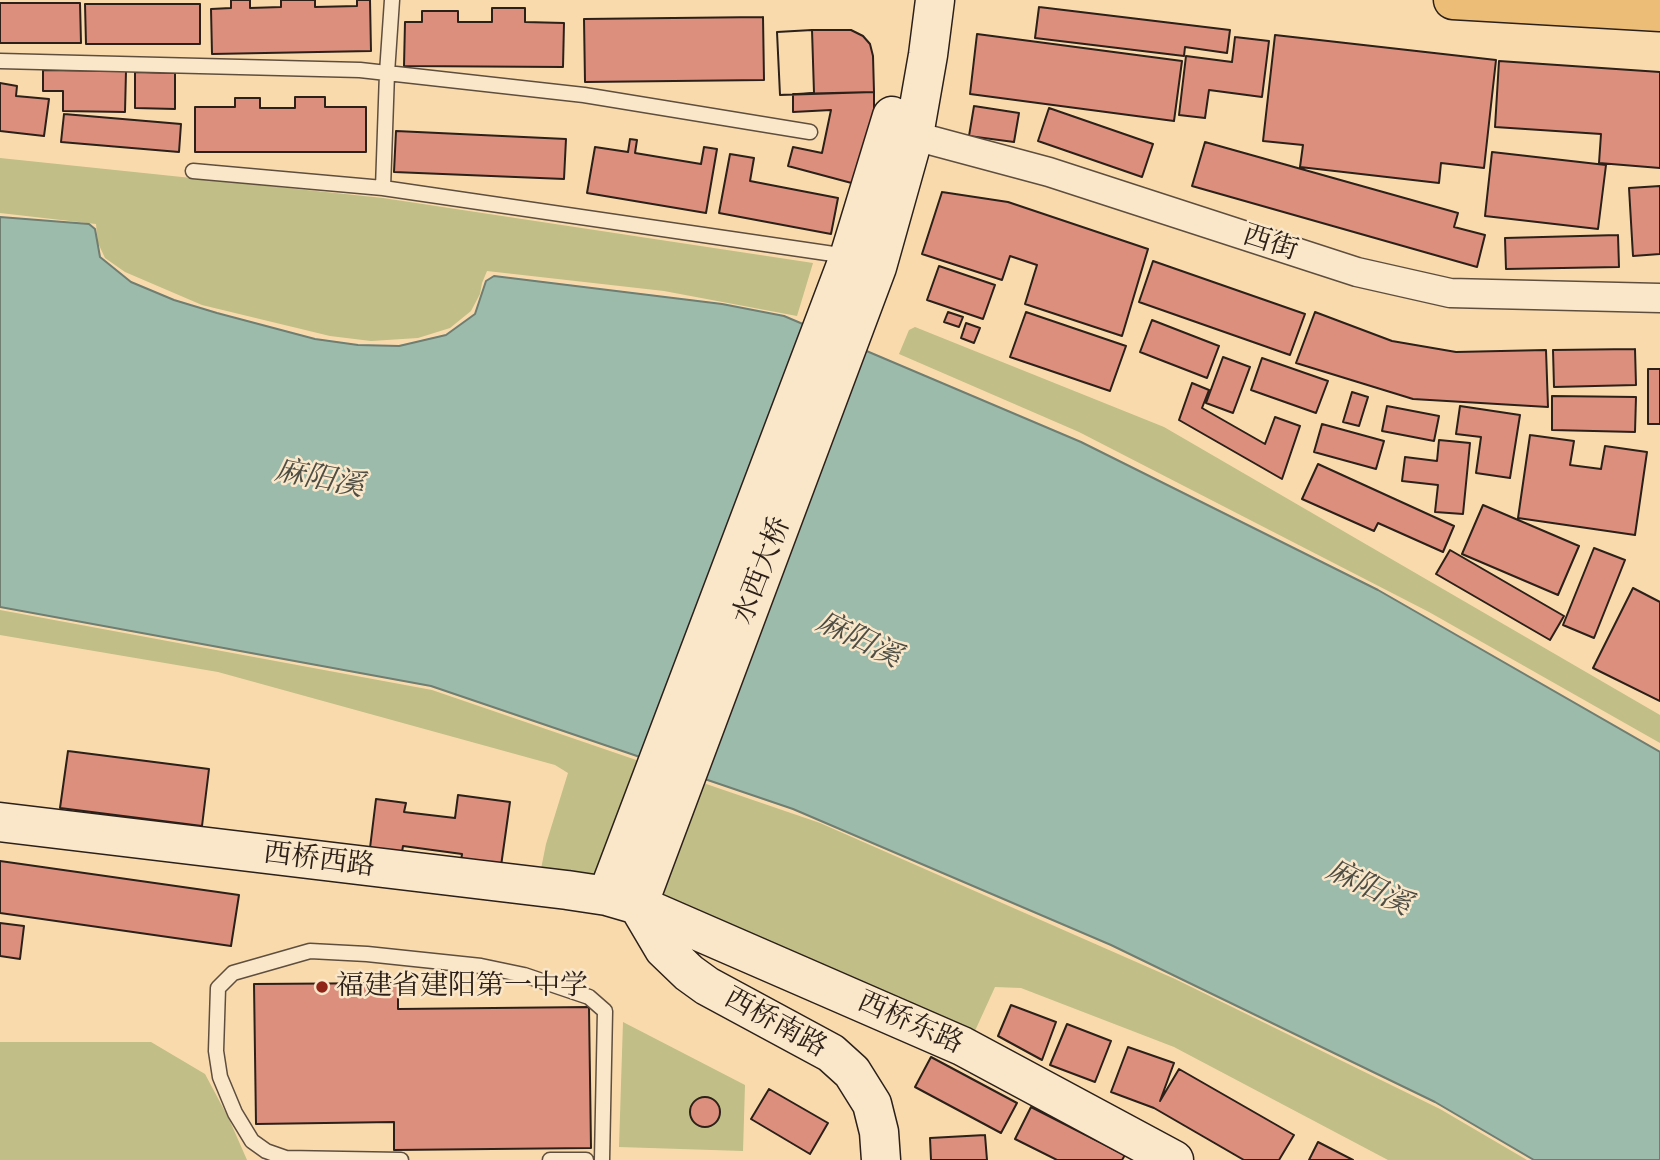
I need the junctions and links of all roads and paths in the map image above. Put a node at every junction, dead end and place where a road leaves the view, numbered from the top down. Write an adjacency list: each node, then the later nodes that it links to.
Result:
1 (392, 0): 7 (lane)
2 (914, 0): 9 (main road)
3 (934, 0): 9 (main road)
4 (1453, 0): 5 (highway)
5 (1660, 12)
6 (0, 61): 7 (lane)
7 (387, 73): 8 (lane); 11 (lane)
8 (810, 132)
9 (902, 132): 12 (main road, 水西大桥); 13 (street, 西街)
10 (192, 171): 11 (lane)
11 (383, 188): 12 (lane)
12 (863, 262): 15 (main road, 水西大桥)
13 (1660, 298)
14 (0, 822): 15 (main road, 西桥西路)
15 (628, 885): 20 (main road, 西桥南路); 21 (main road, 西桥东路)
16 (401, 1160): 19 (lane)
17 (550, 1160): 18 (lane)
18 (586, 1160)
19 (602, 1160)
20 (881, 1160)
21 (1174, 1160)

